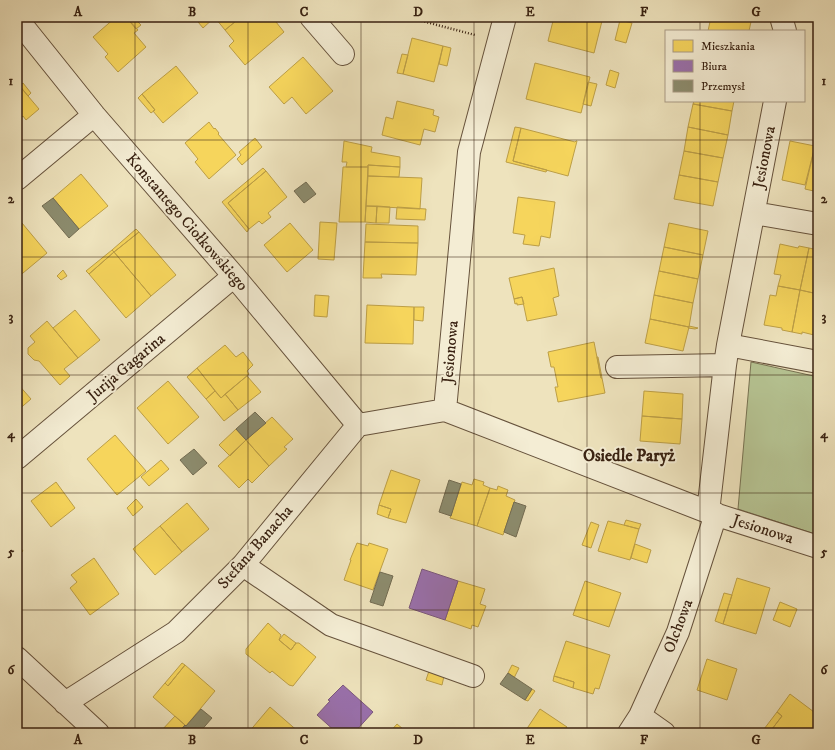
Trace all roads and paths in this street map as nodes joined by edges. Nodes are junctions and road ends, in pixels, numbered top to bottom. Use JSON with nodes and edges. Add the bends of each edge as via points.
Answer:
{"nodes":[{"id":1,"x":312,"y":17,"type":"edge"},
{"id":2,"x":406,"y":17,"type":"edge"},
{"id":3,"x":505,"y":17,"type":"edge"},
{"id":4,"x":782,"y":17,"type":"edge"},
{"id":5,"x":17,"y":19,"type":"edge"},
{"id":6,"x":785,"y":30,"type":"edge"},
{"id":7,"x":499,"y":41,"type":"junction"},
{"id":8,"x":343,"y":54,"type":"dead end"},
{"id":9,"x":775,"y":102,"type":"edge"},
{"id":10,"x":94,"y":114,"type":"junction"},
{"id":11,"x":17,"y":178,"type":"edge"},
{"id":12,"x":754,"y":213,"type":"junction"},
{"id":13,"x":818,"y":224,"type":"edge"},
{"id":14,"x":234,"y":276,"type":"junction"},
{"id":15,"x":726,"y":355,"type":"junction"},
{"id":16,"x":818,"y":362,"type":"edge"},
{"id":17,"x":617,"y":367,"type":"dead end"},
{"id":18,"x":445,"y":410,"type":"junction"},
{"id":19,"x":358,"y":425,"type":"junction"},
{"id":20,"x":17,"y":458,"type":"edge"},
{"id":21,"x":712,"y":513,"type":"junction"},
{"id":22,"x":818,"y":547,"type":"edge"},
{"id":23,"x":243,"y":565,"type":"junction"},
{"id":24,"x":17,"y":658,"type":"edge"},
{"id":25,"x":472,"y":676,"type":"dead end"},
{"id":26,"x":65,"y":703,"type":"junction"},
{"id":27,"x":634,"y":725,"type":"edge"},
{"id":28,"x":98,"y":733,"type":"edge"},
{"id":29,"x":664,"y":733,"type":"edge"}],
"edges":[{"from":1,"to":8,"type":"street"},
{"from":2,"to":7,"type":"path"},
{"from":3,"to":7,"type":"street","name":"Jesionowa"},
{"from":4,"to":6,"type":"street"},
{"from":5,"to":10,"type":"street","name":"Konstantego Ciołkowskiego"},
{"from":7,"to":18,"type":"street","name":"Jesionowa","via":[[469,152]]},
{"from":9,"to":12,"type":"street","name":"Jesionowa"},
{"from":10,"to":11,"type":"street"},
{"from":10,"to":14,"type":"street","name":"Konstantego Ciołkowskiego"},
{"from":12,"to":13,"type":"street"},
{"from":12,"to":15,"type":"street","name":"Jesionowa"},
{"from":14,"to":19,"type":"street","name":"Konstantego Ciołkowskiego"},
{"from":14,"to":20,"type":"street","name":"Jurija Gagarina"},
{"from":15,"to":16,"type":"street"},
{"from":15,"to":17,"type":"street"},
{"from":15,"to":21,"type":"street","name":"Jesionowa"},
{"from":18,"to":19,"type":"street"},
{"from":18,"to":21,"type":"street","name":"Jesionowa"},
{"from":19,"to":23,"type":"street","name":"Stefana Banacha"},
{"from":21,"to":22,"type":"street","name":"Jesionowa"},
{"from":21,"to":27,"type":"street","name":"Olchowa","via":[[678,632]]},
{"from":23,"to":25,"type":"street","via":[[331,625]]},
{"from":23,"to":26,"type":"street","name":"Stefana Banacha","via":[[176,632]]},
{"from":24,"to":26,"type":"street"},
{"from":26,"to":28,"type":"street"},
{"from":27,"to":29,"type":"street"}]}
